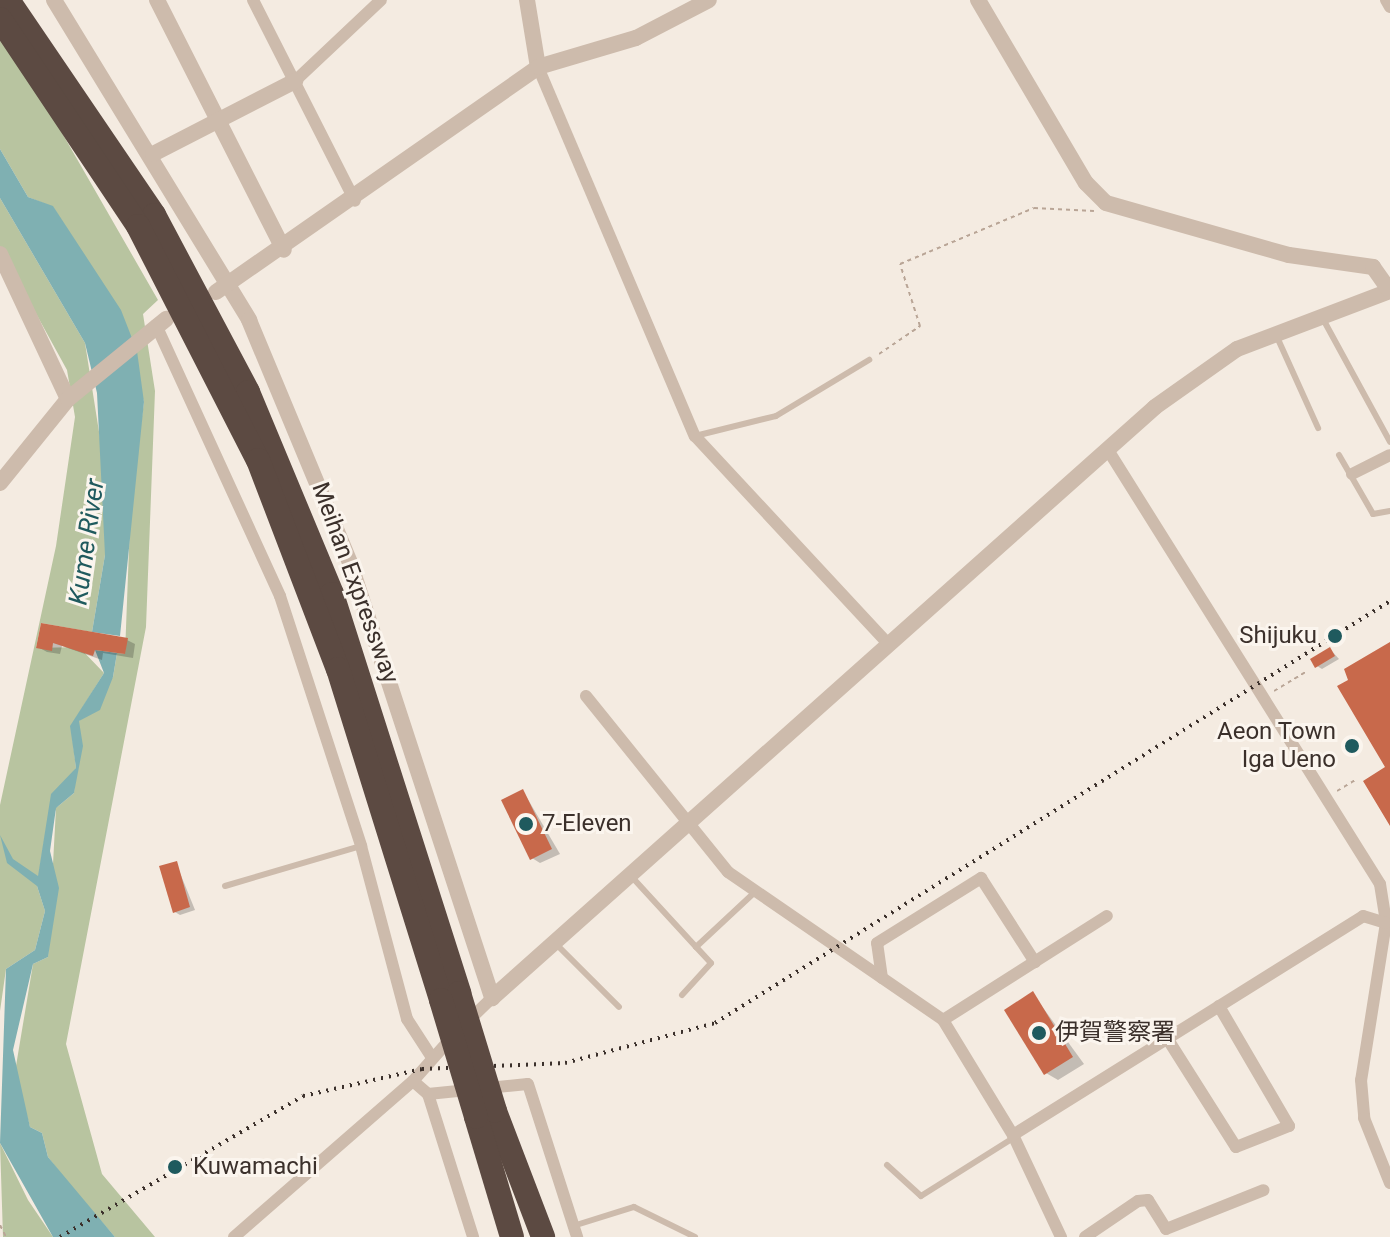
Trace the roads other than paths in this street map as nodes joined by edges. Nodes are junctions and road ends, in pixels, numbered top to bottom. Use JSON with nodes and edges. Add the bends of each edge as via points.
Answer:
{"nodes":[{"id":1,"x":54,"y":0,"type":"edge"},
{"id":2,"x":157,"y":0,"type":"edge"},
{"id":3,"x":253,"y":0,"type":"edge"},
{"id":4,"x":381,"y":0,"type":"edge"},
{"id":5,"x":527,"y":0,"type":"edge"},
{"id":6,"x":709,"y":0,"type":"edge"},
{"id":7,"x":978,"y":0,"type":"edge"},
{"id":8,"x":1386,"y":0,"type":"edge"},
{"id":9,"x":1390,"y":7,"type":"edge"},
{"id":10,"x":4,"y":14,"type":"edge"},
{"id":11,"x":538,"y":67,"type":"junction"},
{"id":12,"x":295,"y":81,"type":"junction"},
{"id":13,"x":216,"y":118,"type":"junction"},
{"id":14,"x":153,"y":154,"type":"junction"},
{"id":15,"x":355,"y":201,"type":"junction"},
{"id":16,"x":284,"y":250,"type":"junction"},
{"id":17,"x":0,"y":254,"type":"edge"},
{"id":18,"x":223,"y":288,"type":"junction"},
{"id":19,"x":1320,"y":314,"type":"junction"},
{"id":20,"x":158,"y":325,"type":"joint"},
{"id":21,"x":1273,"y":332,"type":"junction"},
{"id":22,"x":869,"y":360,"type":"road end"},
{"id":23,"x":71,"y":396,"type":"junction"},
{"id":24,"x":1318,"y":428,"type":"dead end"},
{"id":25,"x":695,"y":436,"type":"junction"},
{"id":26,"x":1390,"y":442,"type":"edge"},
{"id":27,"x":1108,"y":450,"type":"junction"},
{"id":28,"x":1339,"y":455,"type":"dead end"},
{"id":29,"x":1390,"y":455,"type":"edge"},
{"id":30,"x":1352,"y":474,"type":"junction"},
{"id":31,"x":0,"y":483,"type":"edge"},
{"id":32,"x":1390,"y":511,"type":"edge"},
{"id":33,"x":889,"y":645,"type":"junction"},
{"id":34,"x":586,"y":696,"type":"dead end"},
{"id":35,"x":684,"y":826,"type":"junction"},
{"id":36,"x":361,"y":846,"type":"junction"},
{"id":37,"x":631,"y":875,"type":"junction"},
{"id":38,"x":225,"y":886,"type":"dead end"},
{"id":39,"x":755,"y":892,"type":"junction"},
{"id":40,"x":1107,"y":916,"type":"dead end"},
{"id":41,"x":1388,"y":922,"type":"edge"},
{"id":42,"x":555,"y":943,"type":"junction"},
{"id":43,"x":696,"y":947,"type":"junction"},
{"id":44,"x":1035,"y":962,"type":"junction"},
{"id":45,"x":882,"y":978,"type":"junction"},
{"id":46,"x":682,"y":995,"type":"dead end"},
{"id":47,"x":492,"y":998,"type":"junction"},
{"id":48,"x":1219,"y":1006,"type":"junction"},
{"id":49,"x":619,"y":1007,"type":"dead end"},
{"id":50,"x":943,"y":1020,"type":"junction"},
{"id":51,"x":1167,"y":1038,"type":"junction"},
{"id":52,"x":431,"y":1056,"type":"junction"},
{"id":53,"x":413,"y":1081,"type":"junction"},
{"id":54,"x":428,"y":1094,"type":"junction"},
{"id":55,"x":486,"y":1114,"type":"junction"},
{"id":56,"x":1014,"y":1136,"type":"junction"},
{"id":57,"x":887,"y":1165,"type":"dead end"},
{"id":58,"x":1390,"y":1183,"type":"edge"},
{"id":59,"x":1264,"y":1190,"type":"dead end"},
{"id":60,"x":575,"y":1232,"type":"edge"},
{"id":61,"x":234,"y":1237,"type":"edge"},
{"id":62,"x":473,"y":1237,"type":"edge"},
{"id":63,"x":504,"y":1237,"type":"edge"},
{"id":64,"x":512,"y":1237,"type":"edge"},
{"id":65,"x":534,"y":1237,"type":"edge"},
{"id":66,"x":543,"y":1237,"type":"edge"},
{"id":67,"x":695,"y":1237,"type":"edge"},
{"id":68,"x":1061,"y":1237,"type":"edge"},
{"id":69,"x":1085,"y":1237,"type":"edge"}],
"edges":[{"from":1,"to":14,"type":"street"},
{"from":2,"to":13,"type":"street"},
{"from":3,"to":12,"type":"street"},
{"from":4,"to":12,"type":"street"},
{"from":5,"to":11,"type":"street"},
{"from":6,"to":11,"type":"street","via":[[636,38]]},
{"from":7,"to":19,"type":"street","via":[[1086,183],[1119,209],[1289,255],[1365,265],[1383,276],[1390,291]]},
{"from":8,"to":9,"type":"street"},
{"from":10,"to":55,"type":"highway","name":"Meihan Expressway","bridge":true,"via":[[154,215],[254,404],[352,652]]},
{"from":11,"to":15,"type":"street"},
{"from":11,"to":25,"type":"street"},
{"from":12,"to":13,"type":"street"},
{"from":12,"to":15,"type":"street"},
{"from":13,"to":14,"type":"street"},
{"from":13,"to":16,"type":"street"},
{"from":14,"to":18,"type":"street"},
{"from":15,"to":16,"type":"street"},
{"from":16,"to":18,"type":"street"},
{"from":17,"to":23,"type":"street"},
{"from":18,"to":47,"type":"street","via":[[350,563]]},
{"from":19,"to":21,"type":"street"},
{"from":19,"to":26,"type":"lane"},
{"from":20,"to":23,"type":"street"},
{"from":20,"to":36,"type":"street","via":[[280,596]]},
{"from":21,"to":24,"type":"lane"},
{"from":21,"to":27,"type":"street","via":[[1198,373]]},
{"from":22,"to":25,"type":"lane","via":[[776,416]]},
{"from":23,"to":31,"type":"street"},
{"from":25,"to":33,"type":"street"},
{"from":27,"to":33,"type":"street"},
{"from":27,"to":41,"type":"street","via":[[1380,884]]},
{"from":28,"to":30,"type":"lane"},
{"from":29,"to":30,"type":"street"},
{"from":30,"to":32,"type":"lane","via":[[1373,514]]},
{"from":33,"to":35,"type":"street"},
{"from":34,"to":35,"type":"street"},
{"from":35,"to":37,"type":"street"},
{"from":35,"to":39,"type":"street"},
{"from":36,"to":38,"type":"lane"},
{"from":36,"to":52,"type":"street","via":[[407,1019]]},
{"from":37,"to":42,"type":"street"},
{"from":37,"to":43,"type":"lane"},
{"from":39,"to":43,"type":"lane"},
{"from":39,"to":45,"type":"street"},
{"from":40,"to":44,"type":"street"},
{"from":41,"to":48,"type":"street","via":[[1363,916]]},
{"from":41,"to":58,"type":"street","via":[[1361,1080],[1364,1118]]},
{"from":42,"to":47,"type":"street"},
{"from":42,"to":49,"type":"lane"},
{"from":43,"to":46,"type":"lane","via":[[711,963]]},
{"from":44,"to":45,"type":"street","via":[[981,878],[877,943]]},
{"from":44,"to":50,"type":"street"},
{"from":45,"to":50,"type":"street"},
{"from":47,"to":52,"type":"street"},
{"from":48,"to":51,"type":"street"},
{"from":48,"to":51,"type":"street","via":[[1289,1126],[1236,1147]]},
{"from":50,"to":56,"type":"street"},
{"from":51,"to":56,"type":"street"},
{"from":52,"to":53,"type":"street"},
{"from":53,"to":54,"type":"street"},
{"from":53,"to":61,"type":"street"},
{"from":54,"to":60,"type":"street","via":[[528,1084]]},
{"from":54,"to":62,"type":"street"},
{"from":55,"to":63,"type":"highway"},
{"from":55,"to":64,"type":"highway","name":"Meihan Expressway"},
{"from":55,"to":65,"type":"highway","name":"Meihan Expressway"},
{"from":55,"to":66,"type":"highway"},
{"from":56,"to":57,"type":"lane","via":[[921,1196]]},
{"from":56,"to":68,"type":"street"},
{"from":59,"to":69,"type":"street","via":[[1166,1229],[1148,1200],[1138,1201]]},
{"from":60,"to":67,"type":"lane","via":[[634,1207]]}]}
